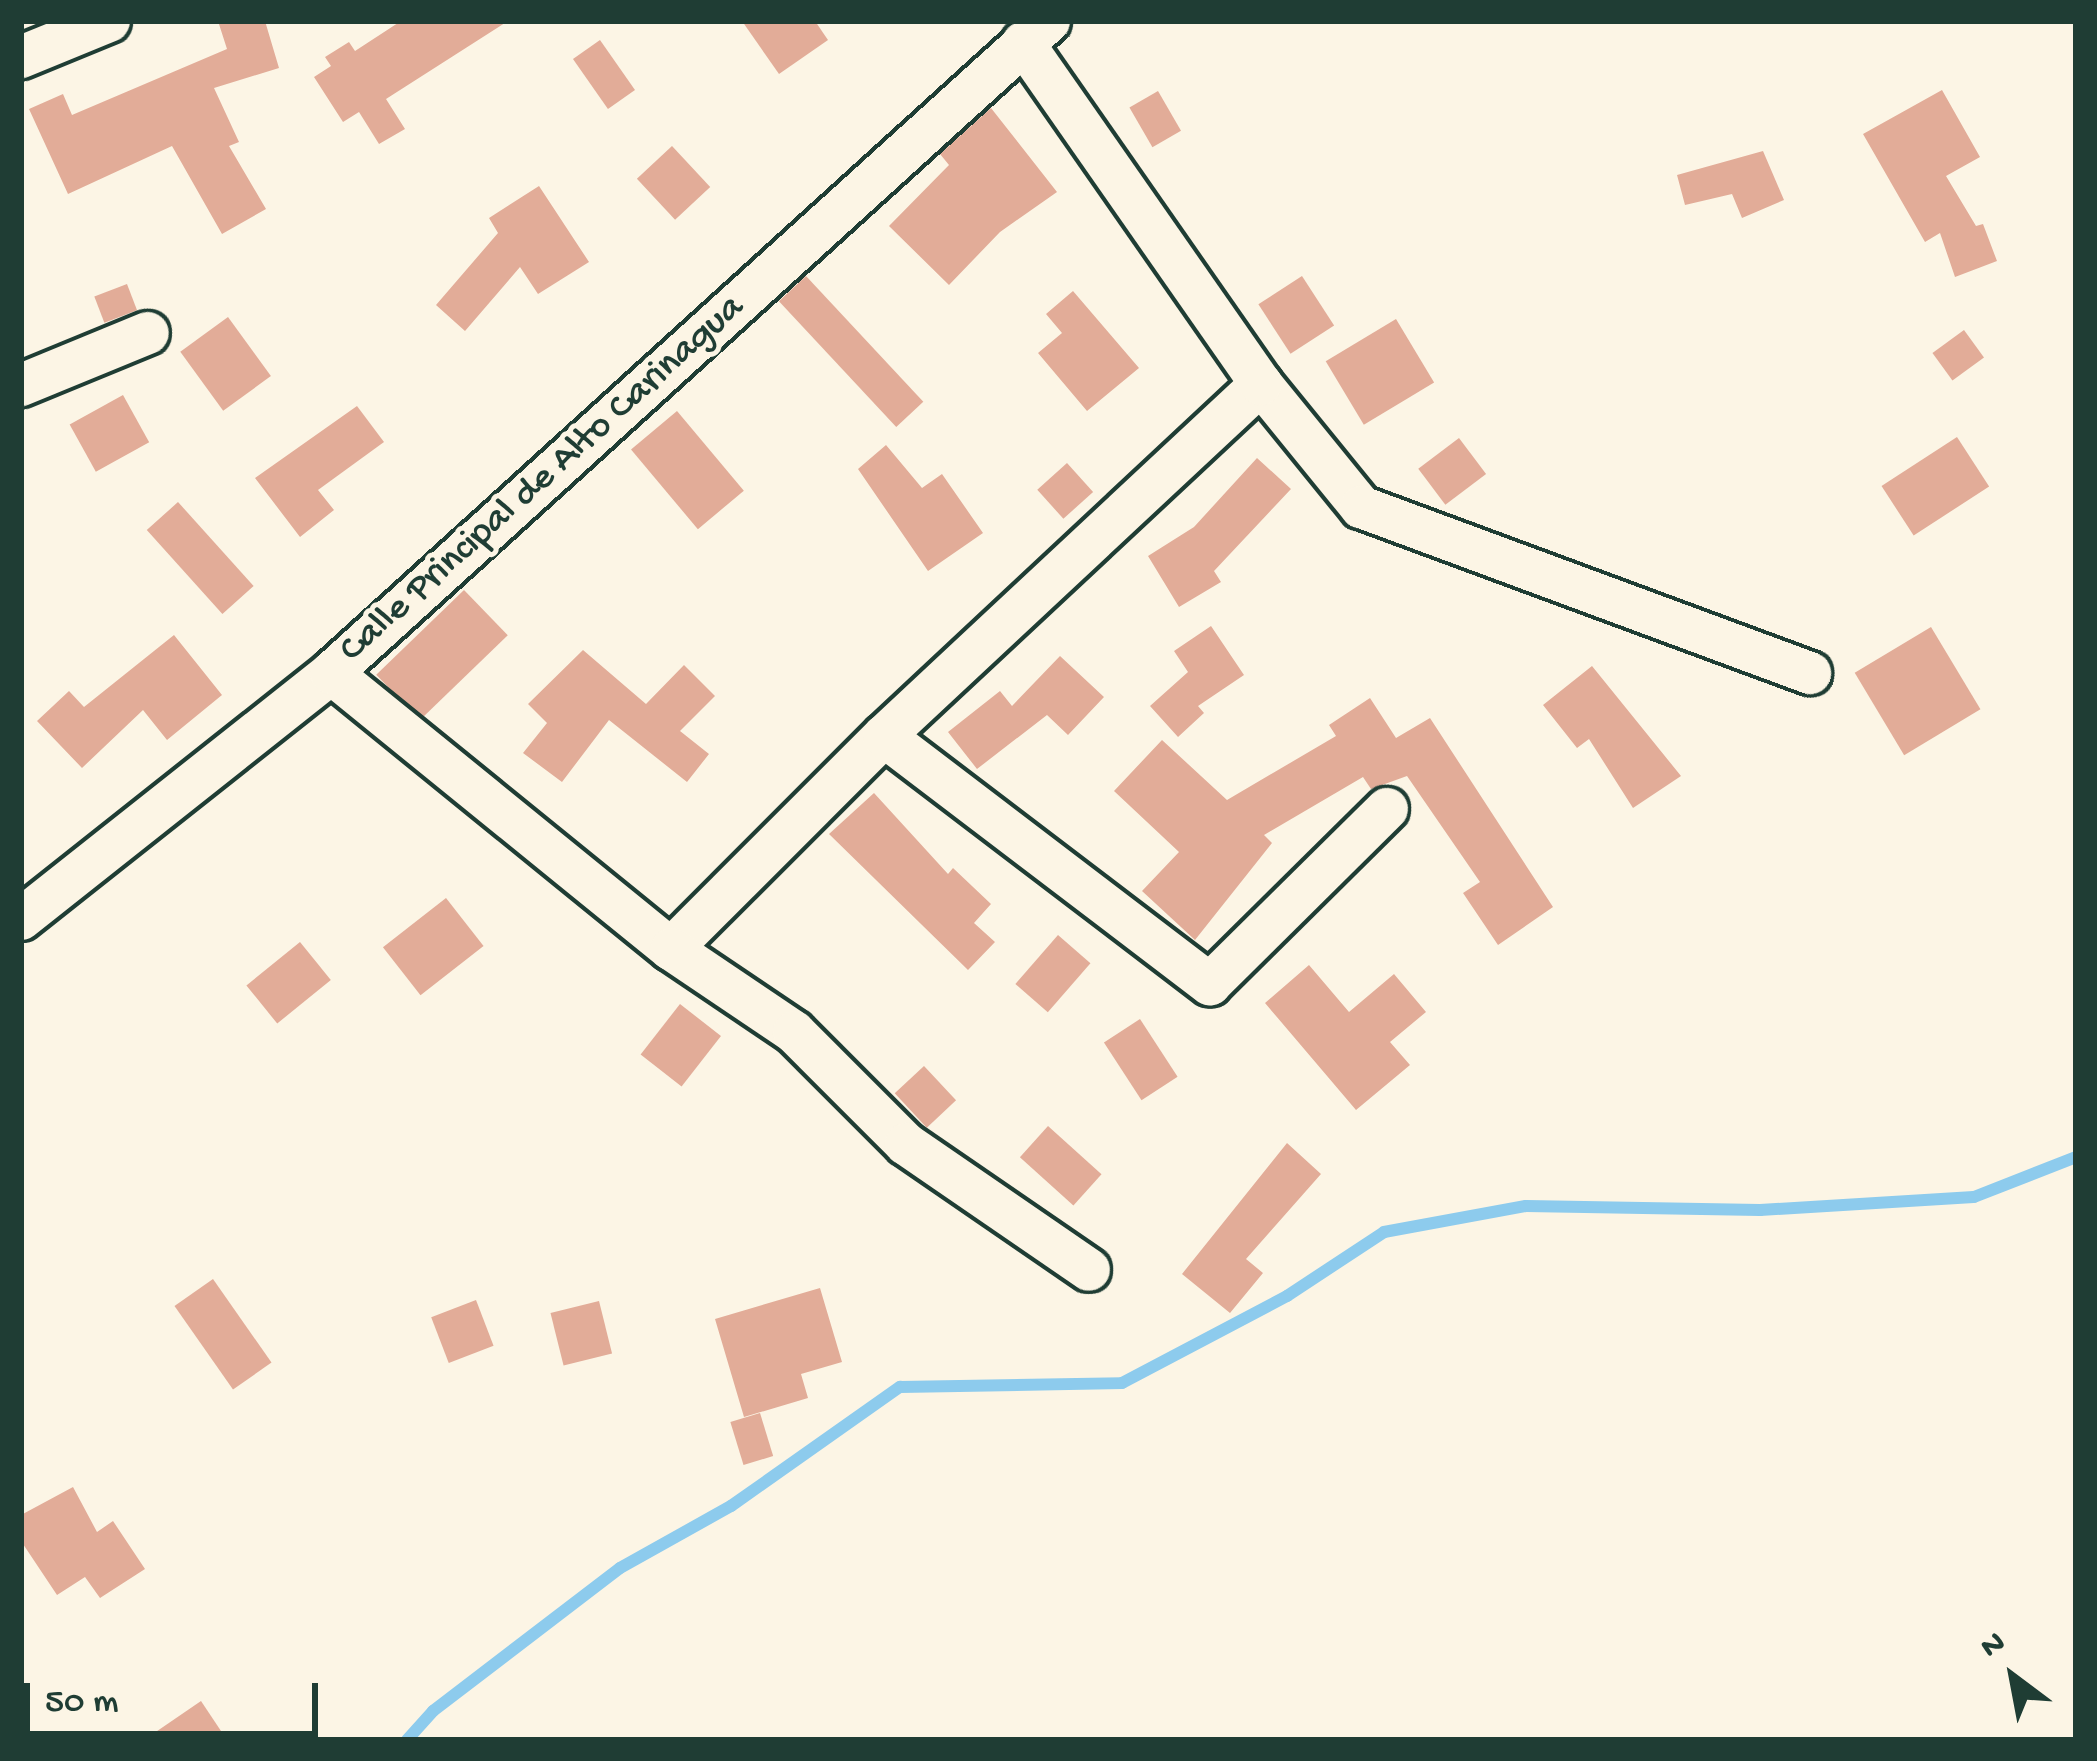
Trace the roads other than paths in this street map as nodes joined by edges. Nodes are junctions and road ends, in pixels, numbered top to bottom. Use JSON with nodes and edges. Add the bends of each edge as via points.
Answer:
{"nodes":[{"id":1,"x":109,"y":21,"type":"edge"},
{"id":2,"x":1036,"y":32,"type":"edge"},
{"id":3,"x":21,"y":56,"type":"edge"},
{"id":4,"x":148,"y":333,"type":"dead end"},
{"id":5,"x":1261,"y":384,"type":"junction"},
{"id":6,"x":21,"y":385,"type":"edge"},
{"id":7,"x":331,"y":673,"type":"junction"},
{"id":8,"x":1810,"y":673,"type":"dead end"},
{"id":9,"x":884,"y":736,"type":"junction"},
{"id":10,"x":1387,"y":809,"type":"dead end"},
{"id":11,"x":21,"y":919,"type":"edge"},
{"id":12,"x":671,"y":949,"type":"junction"},
{"id":13,"x":1089,"y":1270,"type":"dead end"}],
"edges":[{"from":1,"to":3,"type":"street"},
{"from":2,"to":5,"type":"street"},
{"from":2,"to":7,"type":"street","name":"Calle Principal de Alto Carinagua"},
{"from":4,"to":6,"type":"street"},
{"from":5,"to":8,"type":"street","via":[[1361,507]]},
{"from":5,"to":9,"type":"street"},
{"from":7,"to":11,"type":"street","name":"Calle Principal de Alto Carinagua"},
{"from":7,"to":12,"type":"street"},
{"from":9,"to":10,"type":"street","via":[[1210,984]]},
{"from":9,"to":12,"type":"street"},
{"from":12,"to":13,"type":"street","via":[[794,1032],[906,1144]]}]}
